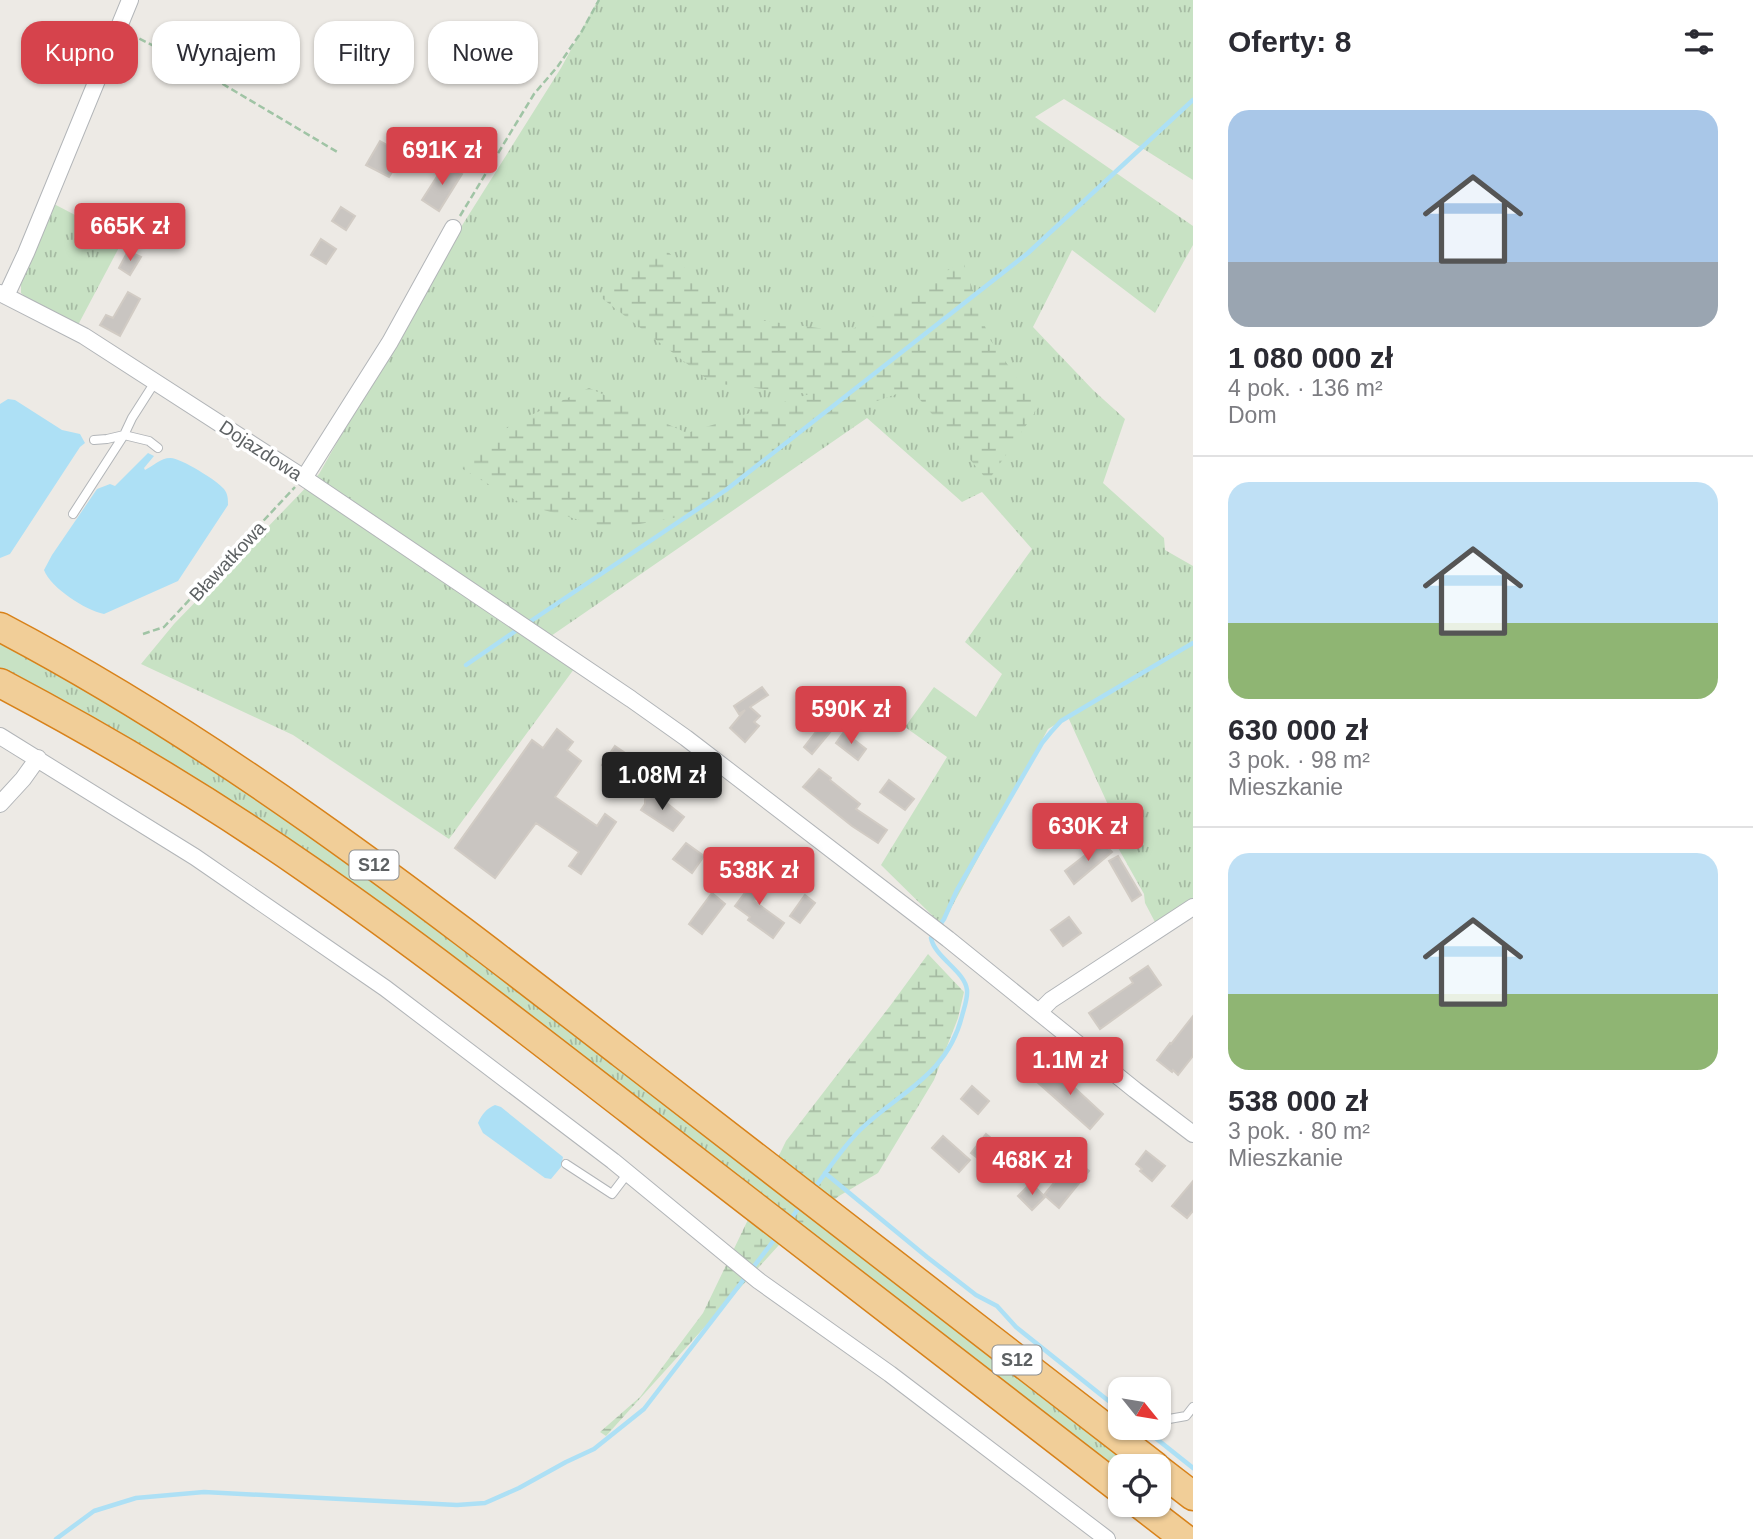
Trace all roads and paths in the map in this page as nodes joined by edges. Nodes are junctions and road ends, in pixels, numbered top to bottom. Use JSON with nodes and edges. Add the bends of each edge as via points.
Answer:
{"nodes":[{"id":1,"x":130,"y":0,"type":"edge"},
{"id":2,"x":599,"y":0,"type":"edge"},
{"id":3,"x":121,"y":21,"type":"edge"},
{"id":4,"x":138,"y":38,"type":"edge"},
{"id":5,"x":95,"y":84,"type":"edge"},
{"id":6,"x":339,"y":153,"type":"dead end"},
{"id":7,"x":453,"y":228,"type":"joint"},
{"id":8,"x":3,"y":295,"type":"edge"},
{"id":9,"x":155,"y":382,"type":"junction"},
{"id":10,"x":124,"y":435,"type":"junction"},
{"id":11,"x":94,"y":440,"type":"dead end"},
{"id":12,"x":158,"y":449,"type":"dead end"},
{"id":13,"x":304,"y":478,"type":"junction"},
{"id":14,"x":73,"y":514,"type":"dead end"},
{"id":15,"x":0,"y":626,"type":"edge"},
{"id":16,"x":143,"y":634,"type":"dead end"},
{"id":17,"x":0,"y":683,"type":"edge"},
{"id":18,"x":0,"y":736,"type":"edge"},
{"id":19,"x":38,"y":758,"type":"junction"},
{"id":20,"x":0,"y":804,"type":"edge"},
{"id":21,"x":1193,"y":907,"type":"edge"},
{"id":22,"x":1040,"y":1011,"type":"junction"},
{"id":23,"x":1193,"y":1134,"type":"edge"},
{"id":24,"x":566,"y":1164,"type":"dead end"},
{"id":25,"x":628,"y":1173,"type":"junction"},
{"id":26,"x":1193,"y":1408,"type":"edge"},
{"id":27,"x":1171,"y":1419,"type":"edge"},
{"id":28,"x":1139,"y":1454,"type":"edge"},
{"id":29,"x":1171,"y":1479,"type":"edge"},
{"id":30,"x":1108,"y":1480,"type":"edge"},
{"id":31,"x":1193,"y":1496,"type":"edge"},
{"id":32,"x":1157,"y":1517,"type":"edge"},
{"id":33,"x":1107,"y":1539,"type":"edge"},
{"id":34,"x":1185,"y":1539,"type":"edge"}],
"edges":[{"from":1,"to":3,"type":"street"},
{"from":2,"to":7,"type":"path","via":[[558,66],[534,94]]},
{"from":4,"to":6,"type":"path"},
{"from":5,"to":8,"type":"street","via":[[26,253]]},
{"from":7,"to":13,"type":"street","via":[[390,342]]},
{"from":8,"to":9,"type":"street","name":"Dojazdowa","via":[[84,336]]},
{"from":9,"to":10,"type":"lane"},
{"from":9,"to":13,"type":"street","name":"Dojazdowa"},
{"from":10,"to":11,"type":"lane"},
{"from":10,"to":12,"type":"lane","via":[[149,441]]},
{"from":10,"to":14,"type":"lane"},
{"from":13,"to":16,"type":"path","name":"Bławatkowa","via":[[164,627]]},
{"from":13,"to":22,"type":"street","name":"Dojazdowa","via":[[680,733]]},
{"from":15,"to":28,"type":"highway","number":"S12","via":[[134,702],[307,816]]},
{"from":17,"to":30,"type":"highway","number":"S12","via":[[196,795],[308,869],[477,992]]},
{"from":18,"to":19,"type":"street"},
{"from":19,"to":20,"type":"street"},
{"from":19,"to":25,"type":"street","via":[[195,857],[385,988]]},
{"from":21,"to":22,"type":"street"},
{"from":22,"to":23,"type":"street","name":"Dojazdowa"},
{"from":24,"to":25,"type":"lane","via":[[612,1194]]},
{"from":25,"to":33,"type":"street","via":[[738,1264]]},
{"from":26,"to":27,"type":"lane","via":[[1186,1416]]},
{"from":29,"to":31,"type":"highway","number":"S12"},
{"from":32,"to":34,"type":"highway"}]}
